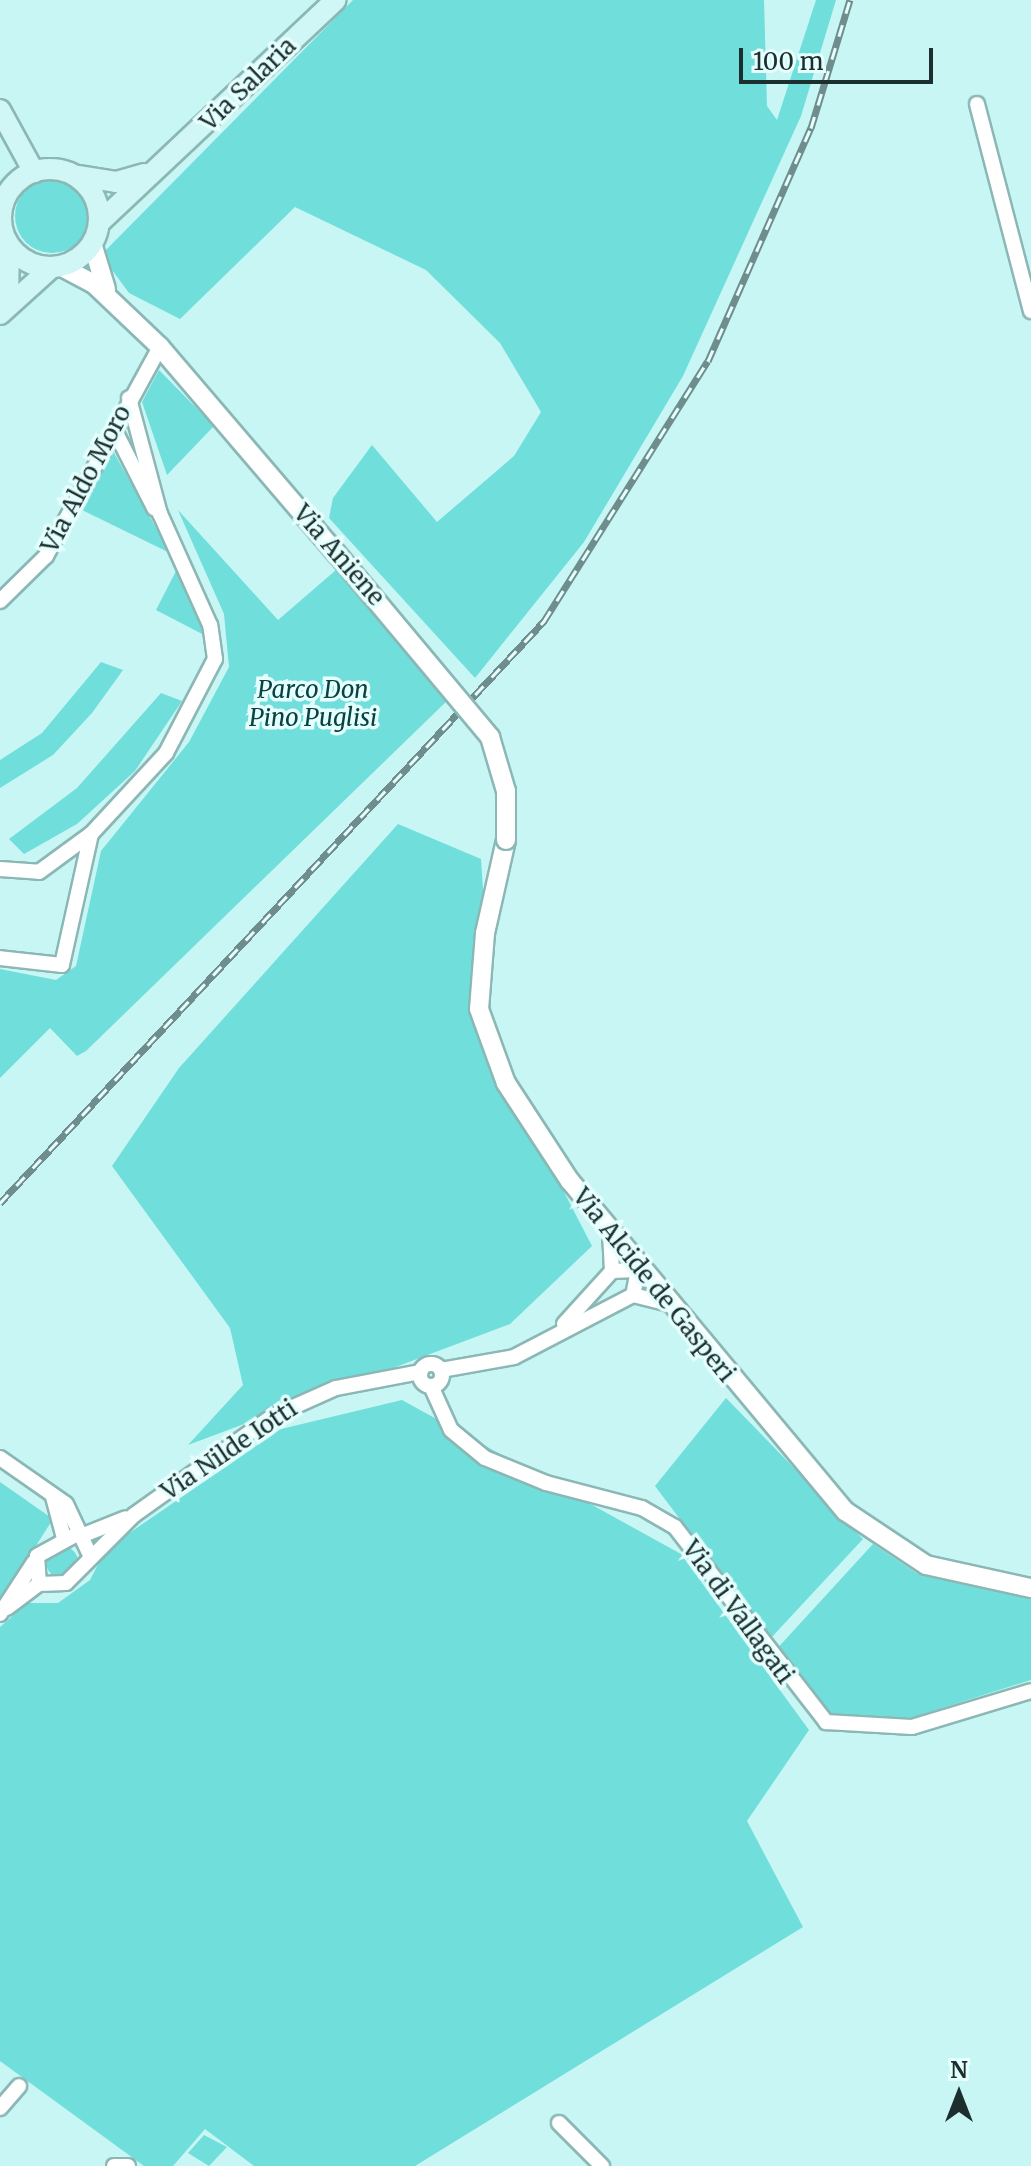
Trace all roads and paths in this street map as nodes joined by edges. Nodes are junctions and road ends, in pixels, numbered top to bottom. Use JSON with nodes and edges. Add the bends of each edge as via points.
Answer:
{"nodes":[{"id":1,"x":336,"y":0,"type":"edge"},
{"id":2,"x":977,"y":104,"type":"dead end"},
{"id":3,"x":0,"y":110,"type":"edge"},
{"id":4,"x":158,"y":167,"type":"junction"},
{"id":5,"x":34,"y":172,"type":"junction"},
{"id":6,"x":0,"y":173,"type":"edge"},
{"id":7,"x":75,"y":175,"type":"junction"},
{"id":8,"x":6,"y":197,"type":"junction"},
{"id":9,"x":99,"y":223,"type":"junction"},
{"id":10,"x":92,"y":243,"type":"junction"},
{"id":11,"x":9,"y":245,"type":"junction"},
{"id":12,"x":56,"y":266,"type":"junction"},
{"id":13,"x":112,"y":298,"type":"junction"},
{"id":14,"x":4,"y":308,"type":"edge"},
{"id":15,"x":1031,"y":311,"type":"edge"},
{"id":16,"x":160,"y":347,"type":"junction"},
{"id":17,"x":129,"y":398,"type":"junction"},
{"id":18,"x":114,"y":429,"type":"junction"},
{"id":19,"x":160,"y":514,"type":"junction"},
{"id":20,"x":0,"y":601,"type":"edge"},
{"id":21,"x":91,"y":834,"type":"junction"},
{"id":22,"x":506,"y":840,"type":"joint"},
{"id":23,"x":0,"y":869,"type":"edge"},
{"id":24,"x":0,"y":958,"type":"edge"},
{"id":25,"x":610,"y":1235,"type":"junction"},
{"id":26,"x":638,"y":1270,"type":"junction"},
{"id":27,"x":612,"y":1271,"type":"junction"},
{"id":28,"x":633,"y":1295,"type":"junction"},
{"id":29,"x":666,"y":1303,"type":"junction"},
{"id":30,"x":559,"y":1330,"type":"junction"},
{"id":31,"x":441,"y":1370,"type":"junction"},
{"id":32,"x":420,"y":1372,"type":"junction"},
{"id":33,"x":431,"y":1386,"type":"junction"},
{"id":34,"x":0,"y":1458,"type":"edge"},
{"id":35,"x":134,"y":1515,"type":"junction"},
{"id":36,"x":74,"y":1536,"type":"junction"},
{"id":37,"x":90,"y":1555,"type":"junction"},
{"id":38,"x":34,"y":1562,"type":"junction"},
{"id":39,"x":39,"y":1584,"type":"junction"},
{"id":40,"x":1031,"y":1588,"type":"edge"},
{"id":41,"x":0,"y":1614,"type":"edge"},
{"id":42,"x":1031,"y":1691,"type":"edge"},
{"id":43,"x":19,"y":2086,"type":"dead end"},
{"id":44,"x":0,"y":2108,"type":"edge"},
{"id":45,"x":559,"y":2123,"type":"dead end"},
{"id":46,"x":114,"y":2166,"type":"edge"},
{"id":47,"x":128,"y":2166,"type":"edge"},
{"id":48,"x":602,"y":2166,"type":"edge"}],
"edges":[{"from":1,"to":4,"type":"main road","name":"Via Salaria"},
{"from":2,"to":15,"type":"street"},
{"from":3,"to":5,"type":"main road"},
{"from":4,"to":7,"type":"main road","name":"Via Salaria","via":[[116,182]]},
{"from":4,"to":9,"type":"main road","name":"Via Salaria"},
{"from":5,"to":7,"type":"main road","name":"Via Salaria"},
{"from":5,"to":8,"type":"main road"},
{"from":6,"to":8,"type":"main road"},
{"from":7,"to":9,"type":"main road","via":[[94,196]]},
{"from":8,"to":11,"type":"main road","via":[[2,221]]},
{"from":9,"to":10,"type":"main road","name":"Via Salaria"},
{"from":10,"to":12,"type":"main road"},
{"from":10,"to":13,"type":"street","name":"Via Aniene","via":[[96,271]]},
{"from":11,"to":12,"type":"main road","via":[[21,257]]},
{"from":11,"to":14,"type":"main road"},
{"from":12,"to":13,"type":"street","name":"Via Aniene"},
{"from":12,"to":14,"type":"main road"},
{"from":13,"to":16,"type":"street","name":"Via Aniene"},
{"from":16,"to":17,"type":"street","name":"Via Aldo Moro"},
{"from":16,"to":22,"type":"street","name":"Via Aniene","bridge":true,"via":[[490,737],[506,791]]},
{"from":17,"to":18,"type":"street","name":"Via Aldo Moro"},
{"from":17,"to":19,"type":"street"},
{"from":18,"to":19,"type":"street"},
{"from":18,"to":20,"type":"street","name":"Via Aldo Moro","via":[[46,556]]},
{"from":19,"to":21,"type":"street","via":[[210,625],[215,659],[166,753]]},
{"from":21,"to":23,"type":"street","via":[[39,872]]},
{"from":21,"to":24,"type":"street","via":[[62,965]]},
{"from":22,"to":25,"type":"street","name":"Via Alcide de Gasperi","via":[[479,973],[482,1024],[506,1083]]},
{"from":25,"to":26,"type":"street","name":"Via Alcide de Gasperi"},
{"from":25,"to":27,"type":"street"},
{"from":26,"to":27,"type":"street"},
{"from":26,"to":28,"type":"street"},
{"from":26,"to":29,"type":"street","name":"Via Alcide de Gasperi"},
{"from":27,"to":30,"type":"street"},
{"from":28,"to":29,"type":"street"},
{"from":28,"to":30,"type":"street"},
{"from":29,"to":40,"type":"street","name":"Via Alcide de Gasperi","via":[[860,1525],[947,1574]]},
{"from":30,"to":31,"type":"street","via":[[505,1360]]},
{"from":31,"to":32,"type":"street","name":"Via Nilde Iotti","via":[[430,1364]]},
{"from":31,"to":33,"type":"street"},
{"from":32,"to":33,"type":"street","name":"Via di Vallagati"},
{"from":32,"to":35,"type":"street","name":"Via Nilde Iotti","via":[[350,1384],[288,1407]]},
{"from":33,"to":42,"type":"street","name":"Via di Vallagati","via":[[451,1430],[490,1461],[669,1522],[826,1722],[912,1727]]},
{"from":34,"to":36,"type":"street","via":[[53,1496]]},
{"from":35,"to":36,"type":"street","name":"Via Nilde Iotti"},
{"from":35,"to":37,"type":"street","name":"Via Nilde Iotti"},
{"from":36,"to":37,"type":"street"},
{"from":36,"to":38,"type":"street","name":"Via Nilde Iotti"},
{"from":37,"to":39,"type":"street","name":"Via Nilde Iotti","via":[[66,1583]]},
{"from":38,"to":39,"type":"street"},
{"from":38,"to":41,"type":"street","name":"Via Nilde Iotti"},
{"from":39,"to":41,"type":"street","name":"Via Nilde Iotti"},
{"from":43,"to":44,"type":"street"},
{"from":45,"to":48,"type":"street"},
{"from":46,"to":47,"type":"street"}]}
